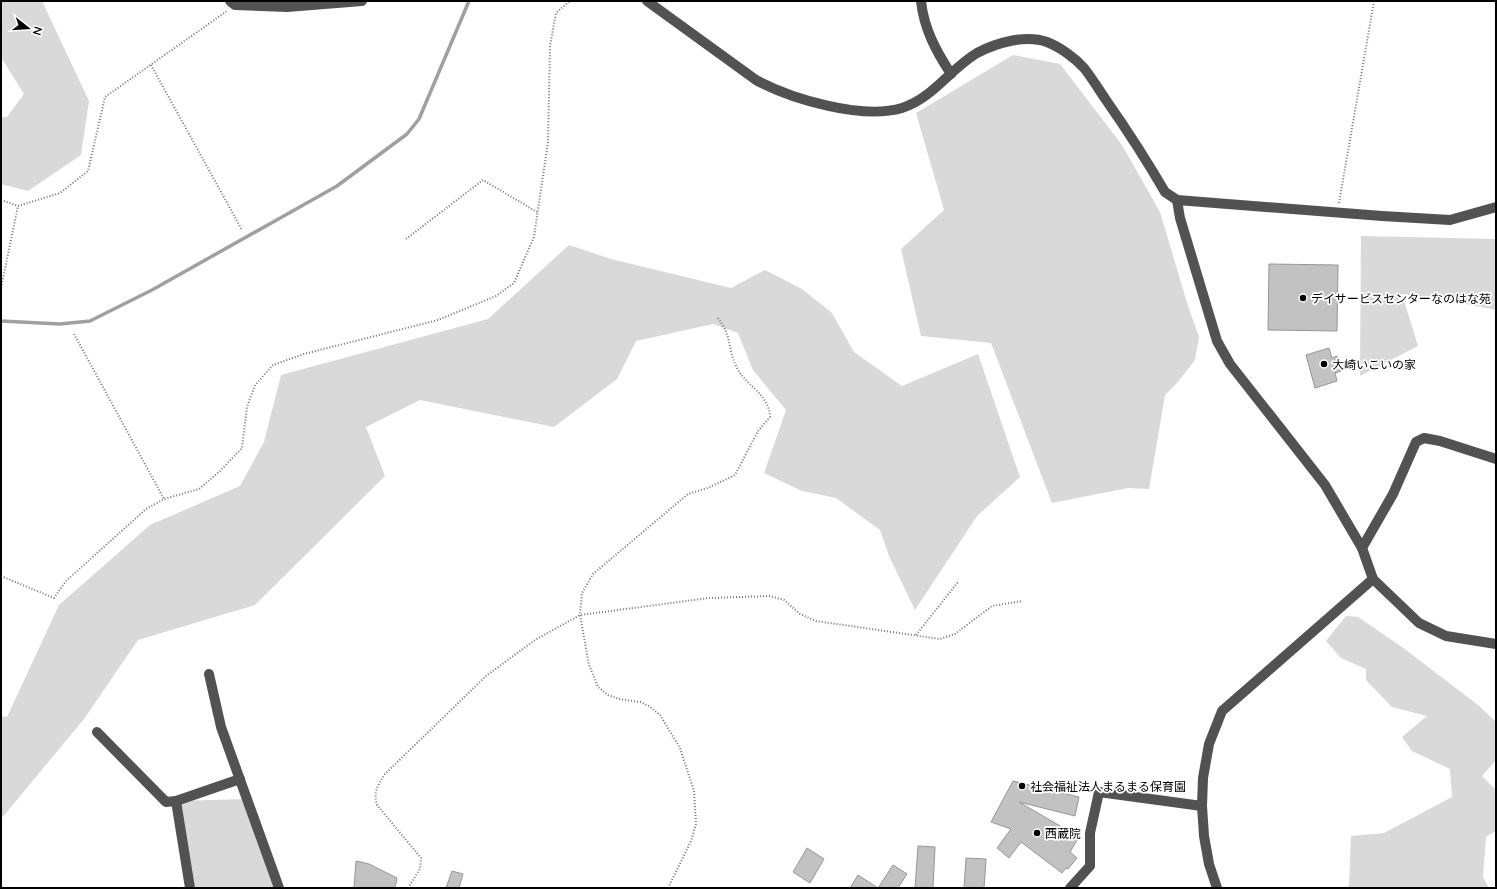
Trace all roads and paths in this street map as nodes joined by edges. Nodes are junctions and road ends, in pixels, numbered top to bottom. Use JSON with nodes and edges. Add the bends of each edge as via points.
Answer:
{"nodes":[{"id":1,"x":362,"y":1,"type":"edge"},
{"id":2,"x":570,"y":1,"type":"edge"},
{"id":3,"x":647,"y":1,"type":"edge"},
{"id":4,"x":920,"y":1,"type":"edge"},
{"id":5,"x":1374,"y":1,"type":"edge"},
{"id":6,"x":233,"y":3,"type":"edge"},
{"id":7,"x":151,"y":65,"type":"junction"},
{"id":8,"x":951,"y":74,"type":"junction"},
{"id":9,"x":1,"y":200,"type":"edge"},
{"id":10,"x":1177,"y":200,"type":"junction"},
{"id":11,"x":18,"y":206,"type":"junction"},
{"id":12,"x":1496,"y":207,"type":"edge"},
{"id":13,"x":537,"y":212,"type":"junction"},
{"id":14,"x":1337,"y":212,"type":"junction"},
{"id":15,"x":242,"y":230,"type":"dead end"},
{"id":16,"x":406,"y":239,"type":"dead end"},
{"id":17,"x":1,"y":288,"type":"edge"},
{"id":18,"x":717,"y":317,"type":"dead end"},
{"id":19,"x":74,"y":334,"type":"dead end"},
{"id":20,"x":1496,"y":459,"type":"edge"},
{"id":21,"x":164,"y":499,"type":"junction"},
{"id":22,"x":1362,"y":548,"type":"junction"},
{"id":23,"x":1,"y":576,"type":"edge"},
{"id":24,"x":1373,"y":579,"type":"junction"},
{"id":25,"x":958,"y":582,"type":"dead end"},
{"id":26,"x":1022,"y":601,"type":"dead end"},
{"id":27,"x":580,"y":615,"type":"junction"},
{"id":28,"x":916,"y":635,"type":"junction"},
{"id":29,"x":1496,"y":644,"type":"edge"},
{"id":30,"x":209,"y":674,"type":"dead end"},
{"id":31,"x":97,"y":732,"type":"dead end"},
{"id":32,"x":240,"y":779,"type":"junction"},
{"id":33,"x":176,"y":801,"type":"junction"},
{"id":34,"x":1202,"y":806,"type":"junction"},
{"id":35,"x":190,"y":888,"type":"edge"},
{"id":36,"x":279,"y":888,"type":"edge"},
{"id":37,"x":408,"y":888,"type":"edge"},
{"id":38,"x":668,"y":888,"type":"edge"},
{"id":39,"x":1070,"y":888,"type":"edge"},
{"id":40,"x":1217,"y":888,"type":"edge"}],
"edges":[{"from":1,"to":6,"type":"street","via":[[287,7]]},
{"from":2,"to":13,"type":"path","via":[[556,14],[550,46],[548,142]]},
{"from":3,"to":8,"type":"street","via":[[756,80],[775,90],[833,108],[868,112],[901,108],[925,97]]},
{"from":4,"to":8,"type":"street","via":[[922,15],[934,48]]},
{"from":5,"to":14,"type":"path"},
{"from":6,"to":7,"type":"path"},
{"from":7,"to":11,"type":"path","via":[[105,97],[88,171],[60,193]]},
{"from":7,"to":15,"type":"path"},
{"from":8,"to":10,"type":"street","via":[[976,54],[996,44],[1016,39],[1046,41],[1064,51],[1083,67],[1117,115],[1165,192]]},
{"from":9,"to":11,"type":"path"},
{"from":10,"to":14,"type":"street"},
{"from":10,"to":22,"type":"street","via":[[1180,218],[1217,341],[1230,364],[1326,484]]},
{"from":11,"to":17,"type":"path"},
{"from":12,"to":14,"type":"street","via":[[1450,220]]},
{"from":13,"to":16,"type":"path","via":[[483,180]]},
{"from":13,"to":21,"type":"path","via":[[534,237],[514,283],[496,296],[438,320],[304,354],[273,365],[255,385],[247,407],[242,448],[199,489]]},
{"from":18,"to":27,"type":"path","via":[[726,328],[736,367],[762,397],[769,408],[770,417],[758,431],[735,475],[688,494],[593,574],[582,593]]},
{"from":19,"to":21,"type":"path"},
{"from":20,"to":22,"type":"street","via":[[1440,441],[1424,438],[1416,442],[1393,494]]},
{"from":21,"to":23,"type":"path","via":[[146,509],[115,535],[66,581],[54,598]]},
{"from":22,"to":24,"type":"street"},
{"from":24,"to":29,"type":"street","via":[[1419,623],[1446,636]]},
{"from":24,"to":34,"type":"street","via":[[1222,711],[1209,744],[1203,778]]},
{"from":25,"to":28,"type":"path"},
{"from":26,"to":28,"type":"path","via":[[992,606],[955,634],[940,639]]},
{"from":27,"to":28,"type":"path","via":[[709,598],[770,596],[784,600],[800,614],[816,621]]},
{"from":27,"to":37,"type":"path","via":[[535,640],[486,676],[385,774],[376,786],[374,796],[377,805],[420,858],[420,869]]},
{"from":27,"to":38,"type":"path","via":[[589,665],[598,686],[608,695],[640,702],[660,715],[680,748],[692,784],[696,824],[691,841]]},
{"from":30,"to":32,"type":"street","via":[[216,710]]},
{"from":31,"to":33,"type":"street","via":[[166,802]]},
{"from":32,"to":33,"type":"street"},
{"from":32,"to":36,"type":"street"},
{"from":33,"to":35,"type":"street"},
{"from":34,"to":39,"type":"street","via":[[1099,792],[1090,833],[1090,866]]},
{"from":34,"to":40,"type":"street","via":[[1208,864]]}]}
